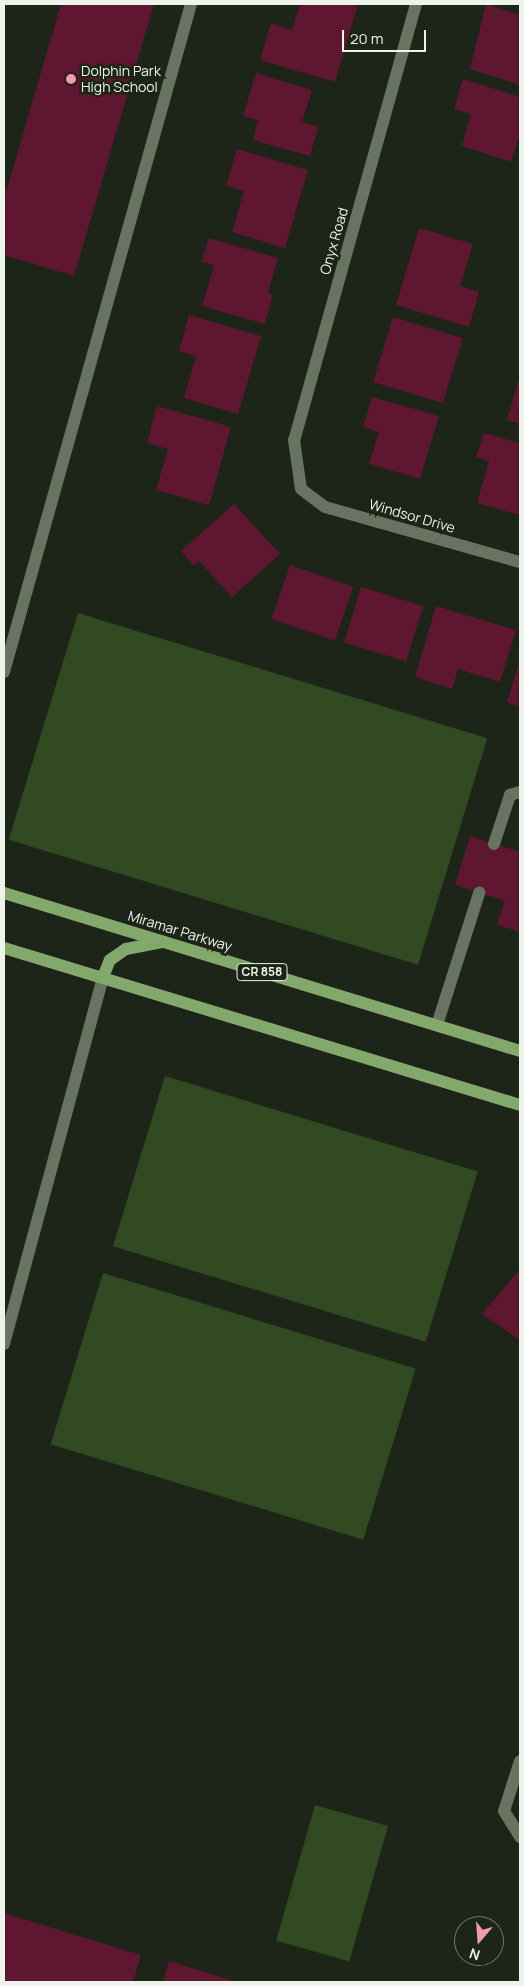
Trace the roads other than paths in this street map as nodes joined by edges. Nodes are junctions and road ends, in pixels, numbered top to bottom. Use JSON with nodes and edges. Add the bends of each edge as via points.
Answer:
{"nodes":[{"id":1,"x":191,"y":4,"type":"edge"},
{"id":2,"x":416,"y":4,"type":"edge"},
{"id":3,"x":301,"y":489,"type":"joint"},
{"id":4,"x":520,"y":562,"type":"edge"},
{"id":5,"x":4,"y":672,"type":"edge"},
{"id":6,"x":520,"y":792,"type":"edge"},
{"id":7,"x":494,"y":844,"type":"dead end"},
{"id":8,"x":4,"y":893,"type":"edge"},
{"id":9,"x":479,"y":893,"type":"dead end"},
{"id":10,"x":164,"y":942,"type":"junction"},
{"id":11,"x":4,"y":948,"type":"edge"},
{"id":12,"x":103,"y":977,"type":"junction"},
{"id":13,"x":437,"y":1025,"type":"junction"},
{"id":14,"x":520,"y":1050,"type":"edge"},
{"id":15,"x":520,"y":1105,"type":"edge"},
{"id":16,"x":4,"y":1344,"type":"edge"},
{"id":17,"x":520,"y":1761,"type":"edge"},
{"id":18,"x":520,"y":1837,"type":"edge"}],
"edges":[{"from":1,"to":5,"type":"street"},
{"from":2,"to":3,"type":"street","name":"Onyx Road","via":[[294,440]]},
{"from":3,"to":4,"type":"street","name":"Windsor Drive","via":[[325,507]]},
{"from":6,"to":7,"type":"street","via":[[510,795]]},
{"from":8,"to":10,"type":"main road","name":"Miramar Parkway","number":"CR 858"},
{"from":9,"to":13,"type":"street"},
{"from":10,"to":12,"type":"main road","via":[[126,949],[110,960]]},
{"from":10,"to":13,"type":"main road","name":"Miramar Parkway","number":"CR 858"},
{"from":11,"to":12,"type":"main road"},
{"from":12,"to":15,"type":"main road"},
{"from":12,"to":16,"type":"street"},
{"from":13,"to":14,"type":"main road","name":"Miramar Parkway","number":"CR 858"},
{"from":17,"to":18,"type":"street","via":[[504,1810]]}]}
